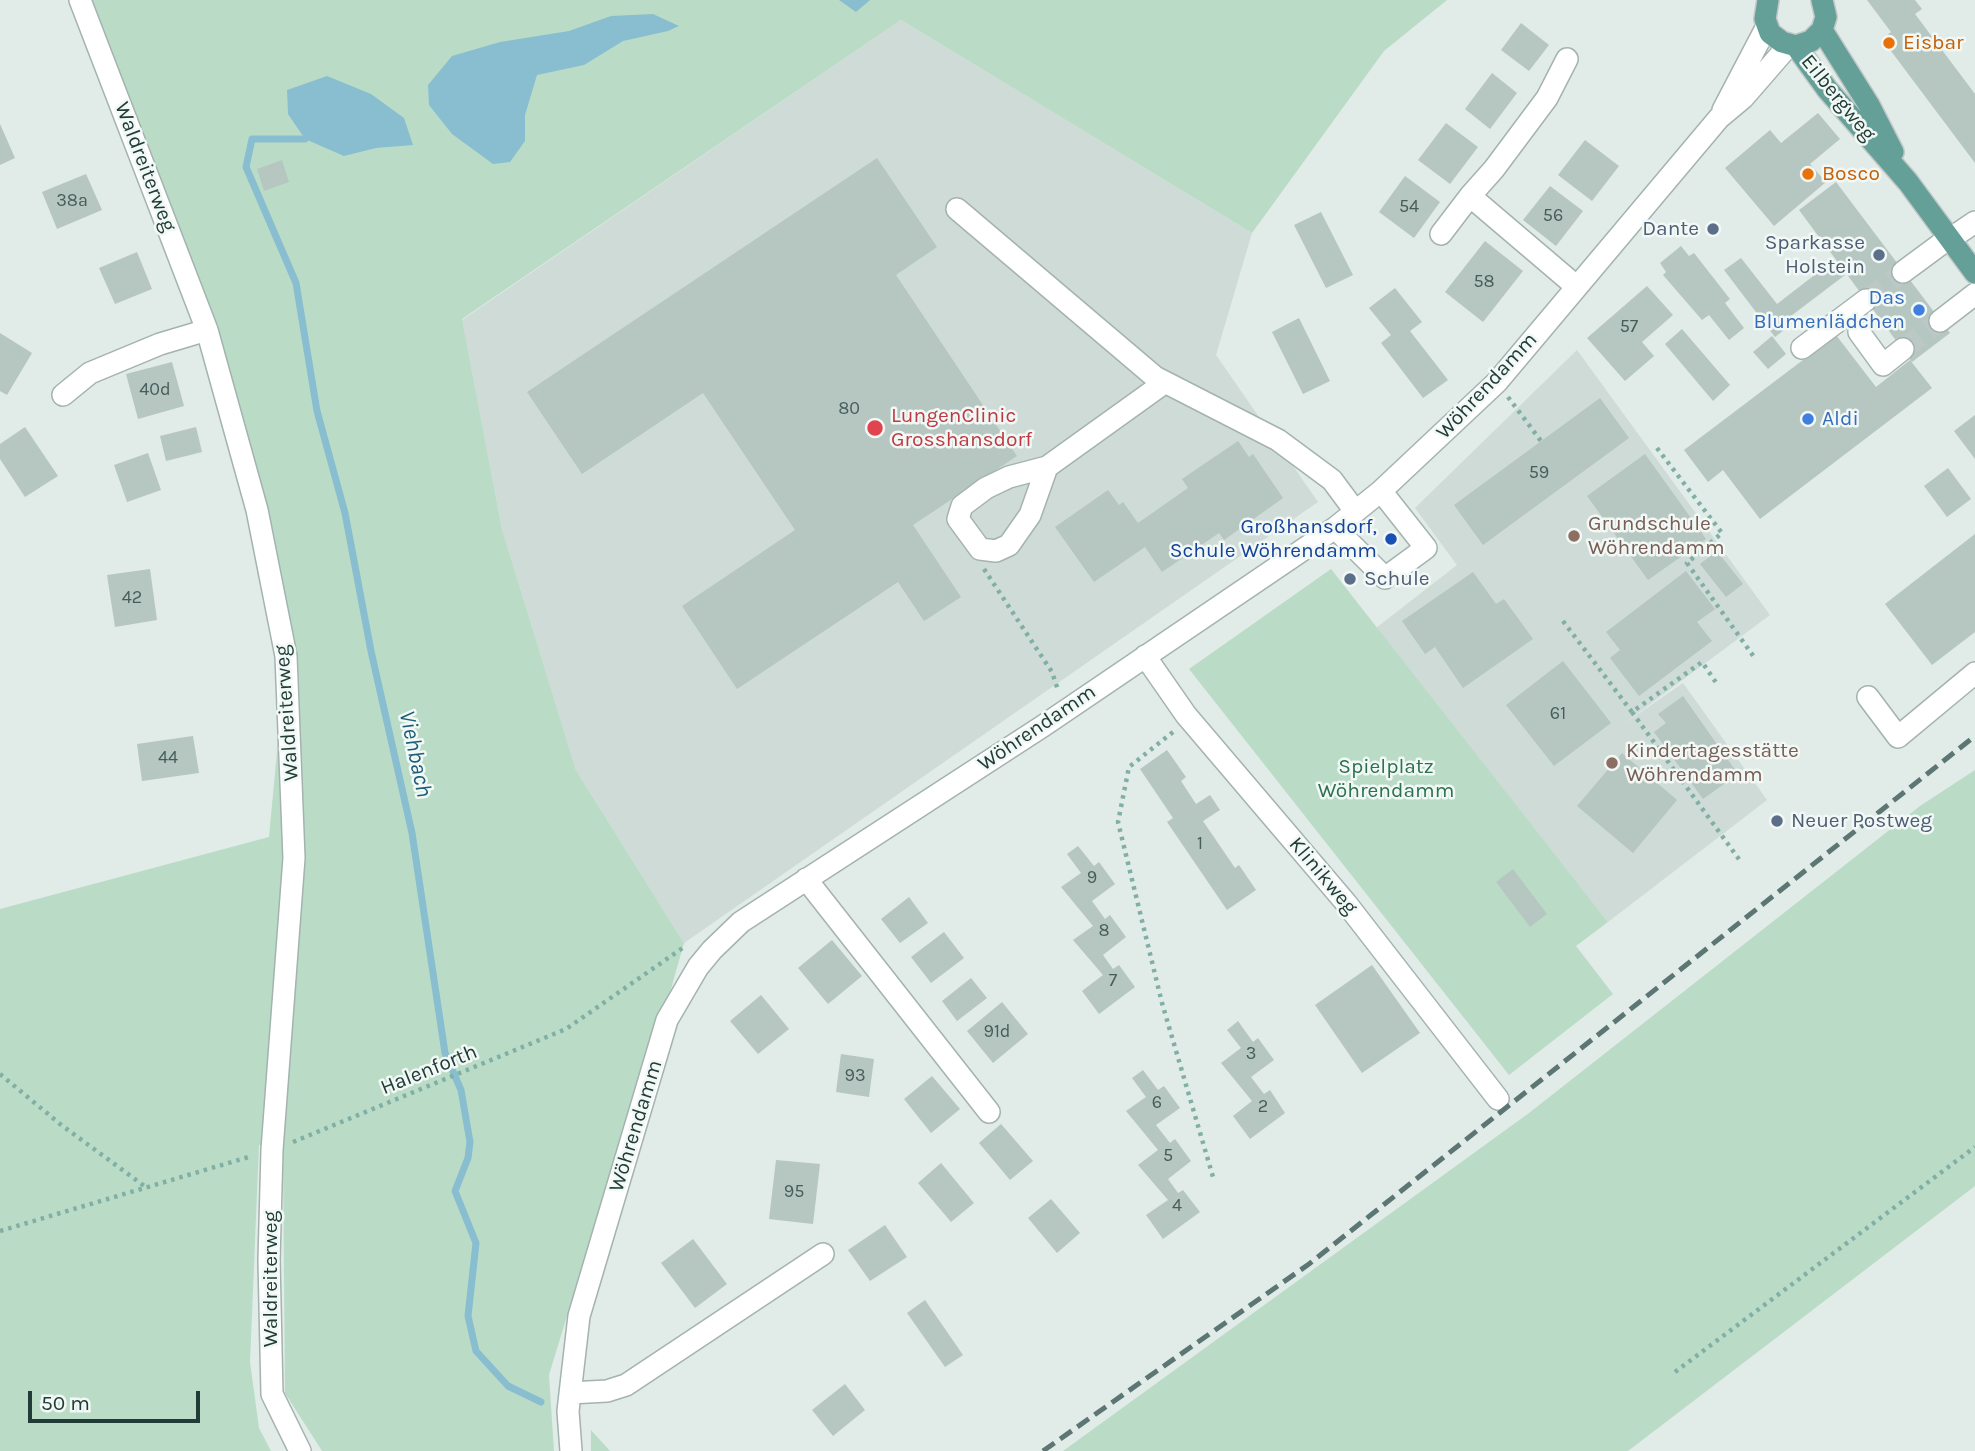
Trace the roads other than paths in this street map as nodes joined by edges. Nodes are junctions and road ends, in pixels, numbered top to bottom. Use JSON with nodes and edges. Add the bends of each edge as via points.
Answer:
{"nodes":[{"id":1,"x":80,"y":0,"type":"edge"},
{"id":2,"x":1768,"y":0,"type":"edge"},
{"id":3,"x":1822,"y":0,"type":"edge"},
{"id":4,"x":1767,"y":26,"type":"junction"},
{"id":5,"x":1822,"y":30,"type":"junction"},
{"id":6,"x":1793,"y":45,"type":"junction"},
{"id":7,"x":1567,"y":59,"type":"dead end"},
{"id":8,"x":1719,"y":118,"type":"junction"},
{"id":9,"x":1908,"y":182,"type":"junction"},
{"id":10,"x":1470,"y":196,"type":"junction"},
{"id":11,"x":957,"y":209,"type":"dead end"},
{"id":12,"x":1975,"y":222,"type":"edge"},
{"id":13,"x":1441,"y":234,"type":"dead end"},
{"id":14,"x":1949,"y":238,"type":"junction"},
{"id":15,"x":1903,"y":272,"type":"tunnel mouth"},
{"id":16,"x":1975,"y":273,"type":"edge"},
{"id":17,"x":1577,"y":287,"type":"junction"},
{"id":18,"x":1975,"y":293,"type":"edge"},
{"id":19,"x":1866,"y":300,"type":"tunnel mouth"},
{"id":20,"x":1940,"y":321,"type":"tunnel mouth"},
{"id":21,"x":207,"y":330,"type":"junction"},
{"id":22,"x":1859,"y":332,"type":"dead end"},
{"id":23,"x":1802,"y":348,"type":"dead end"},
{"id":24,"x":1903,"y":349,"type":"tunnel mouth"},
{"id":25,"x":1164,"y":383,"type":"junction"},
{"id":26,"x":63,"y":395,"type":"dead end"},
{"id":27,"x":1047,"y":467,"type":"dead end"},
{"id":28,"x":1381,"y":491,"type":"junction"},
{"id":29,"x":1355,"y":512,"type":"junction"},
{"id":30,"x":1335,"y":528,"type":"junction"},
{"id":31,"x":1145,"y":656,"type":"junction"},
{"id":32,"x":1975,"y":673,"type":"edge"},
{"id":33,"x":1868,"y":697,"type":"dead end"},
{"id":34,"x":806,"y":879,"type":"junction"},
{"id":35,"x":1498,"y":1099,"type":"dead end"},
{"id":36,"x":989,"y":1112,"type":"dead end"},
{"id":37,"x":824,"y":1254,"type":"dead end"},
{"id":38,"x":570,"y":1393,"type":"junction"},
{"id":39,"x":300,"y":1451,"type":"edge"},
{"id":40,"x":571,"y":1451,"type":"edge"}],
"edges":[{"from":1,"to":21,"type":"street","name":"Waldreiterweg"},
{"from":2,"to":4,"type":"main road","name":"Wöhrendamm"},
{"from":3,"to":5,"type":"main road","via":[[1826,17]]},
{"from":4,"to":6,"type":"main road","via":[[1775,38]]},
{"from":4,"to":8,"type":"street","name":"Wöhrendamm"},
{"from":5,"to":6,"type":"main road","name":"Wöhrendamm","via":[[1811,41]]},
{"from":5,"to":9,"type":"main road","name":"Eilbergweg","via":[[1869,105]]},
{"from":6,"to":8,"type":"street","name":"Wöhrendamm"},
{"from":6,"to":9,"type":"main road","name":"Eilbergweg"},
{"from":7,"to":10,"type":"street","via":[[1547,98]]},
{"from":8,"to":17,"type":"street","name":"Wöhrendamm"},
{"from":9,"to":14,"type":"main road","name":"Eilbergweg"},
{"from":10,"to":13,"type":"street"},
{"from":10,"to":17,"type":"street"},
{"from":11,"to":25,"type":"street"},
{"from":12,"to":14,"type":"street"},
{"from":14,"to":15,"type":"street"},
{"from":14,"to":16,"type":"main road","name":"Eilbergweg"},
{"from":17,"to":28,"type":"street","name":"Wöhrendamm","via":[[1497,382]]},
{"from":18,"to":20,"type":"street"},
{"from":19,"to":23,"type":"street"},
{"from":21,"to":26,"type":"street","via":[[90,373]]},
{"from":21,"to":39,"type":"street","name":"Waldreiterweg","via":[[257,510],[286,656],[294,858],[272,1150],[272,1394]]},
{"from":22,"to":24,"type":"street","via":[[1883,365]]},
{"from":25,"to":27,"type":"street"},
{"from":25,"to":29,"type":"street","via":[[1278,440],[1332,480]]},
{"from":28,"to":29,"type":"street","name":"Wöhrendamm"},
{"from":28,"to":30,"type":"street","via":[[1426,548],[1385,578]]},
{"from":29,"to":30,"type":"street","name":"Wöhrendamm"},
{"from":30,"to":31,"type":"street","name":"Wöhrendamm"},
{"from":31,"to":34,"type":"street","name":"Wöhrendamm"},
{"from":31,"to":35,"type":"street","name":"Klinikweg"},
{"from":32,"to":33,"type":"street","via":[[1898,737]]},
{"from":34,"to":36,"type":"street"},
{"from":34,"to":38,"type":"street","name":"Wöhrendamm","via":[[741,922],[712,950],[667,1020],[579,1316]]},
{"from":37,"to":38,"type":"street","via":[[626,1385]]},
{"from":38,"to":40,"type":"street","name":"Wöhrendamm"}]}
